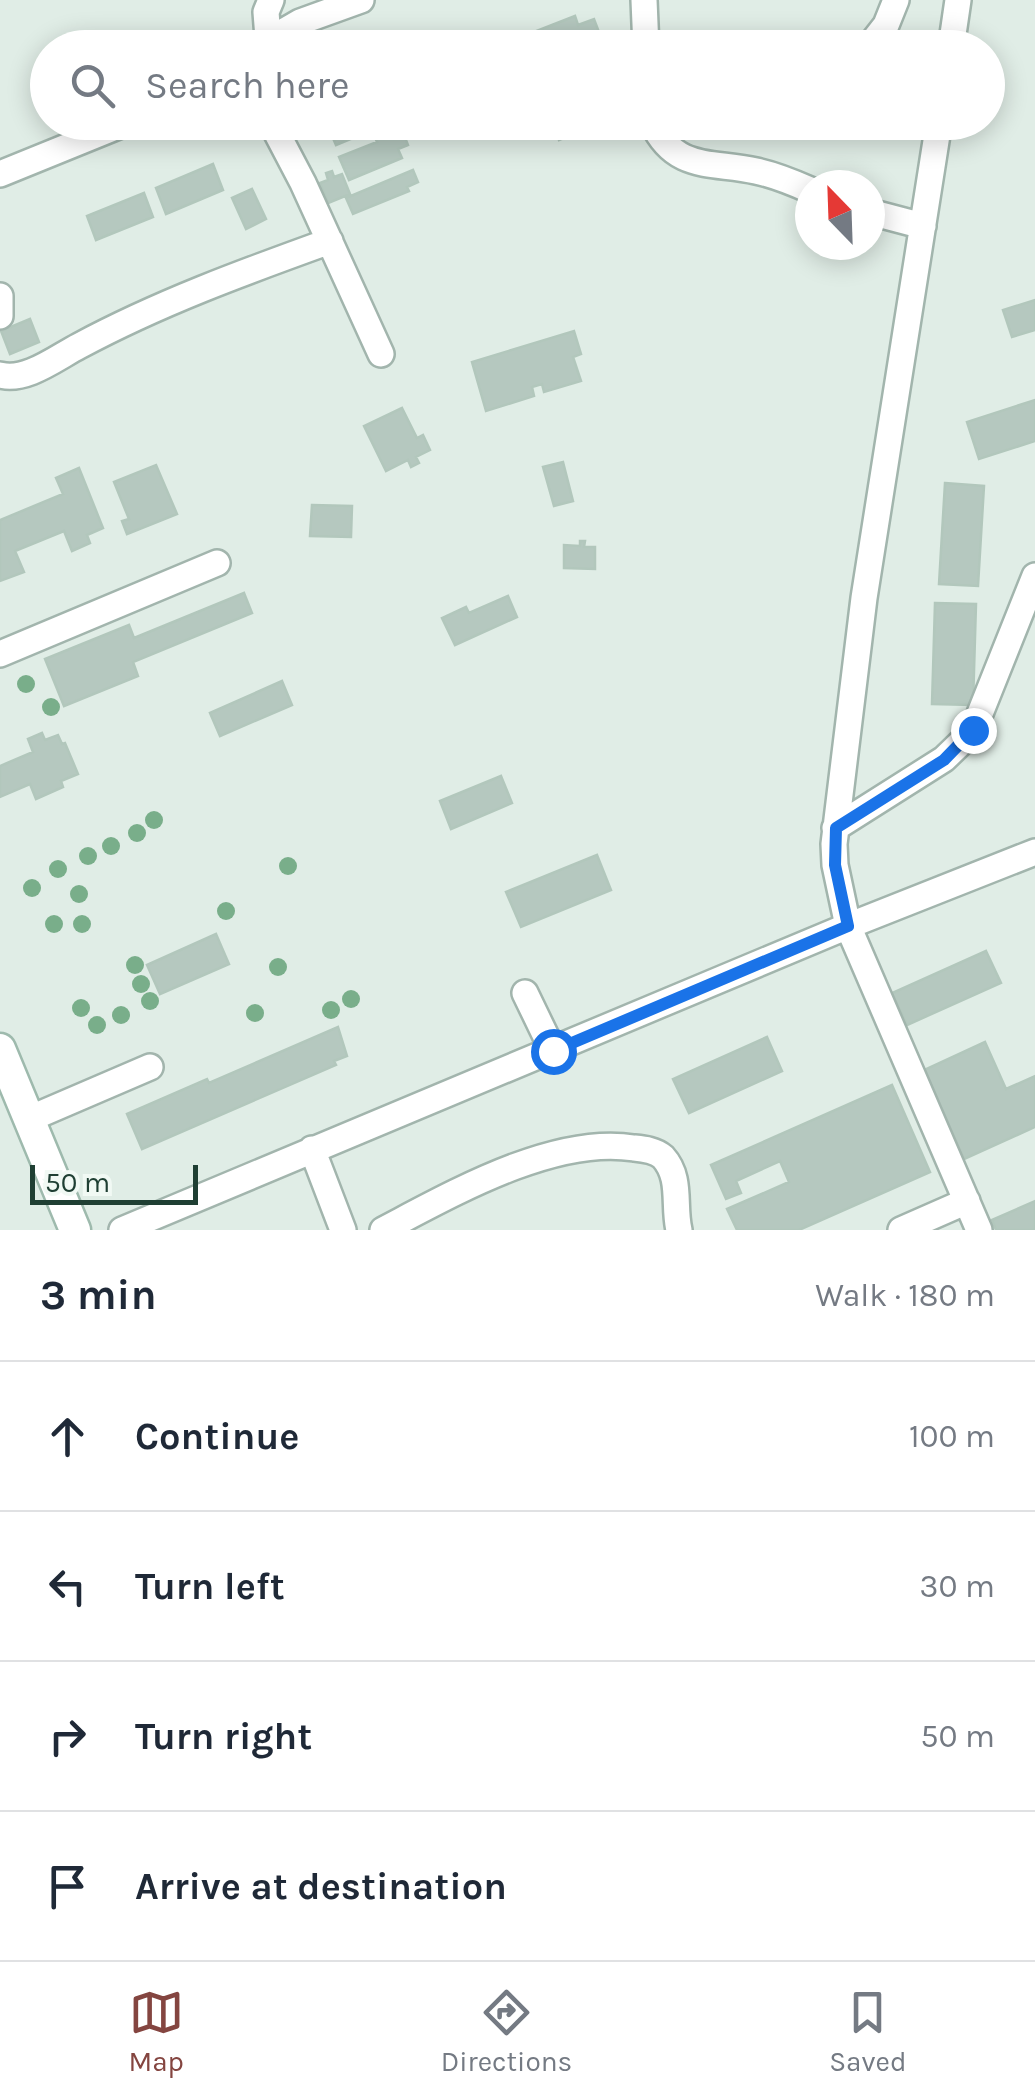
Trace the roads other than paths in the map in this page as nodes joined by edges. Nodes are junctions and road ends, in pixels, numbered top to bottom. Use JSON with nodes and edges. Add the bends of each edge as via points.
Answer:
{"nodes":[{"id":1,"x":270,"y":0,"type":"edge"},
{"id":2,"x":361,"y":0,"type":"edge"},
{"id":3,"x":644,"y":0,"type":"edge"},
{"id":4,"x":896,"y":0,"type":"edge"},
{"id":5,"x":958,"y":0,"type":"edge"},
{"id":6,"x":264,"y":30,"type":"edge"},
{"id":7,"x":286,"y":30,"type":"edge"},
{"id":8,"x":645,"y":30,"type":"edge"},
{"id":9,"x":883,"y":30,"type":"edge"},
{"id":10,"x":954,"y":30,"type":"edge"},
{"id":11,"x":84,"y":140,"type":"edge"},
{"id":12,"x":280,"y":140,"type":"edge"},
{"id":13,"x":662,"y":140,"type":"edge"},
{"id":14,"x":936,"y":140,"type":"edge"},
{"id":15,"x":0,"y":174,"type":"edge"},
{"id":16,"x":795,"y":185,"type":"edge"},
{"id":17,"x":885,"y":216,"type":"edge"},
{"id":18,"x":923,"y":226,"type":"junction"},
{"id":19,"x":330,"y":241,"type":"junction"},
{"id":20,"x":0,"y":296,"type":"edge"},
{"id":21,"x":0,"y":316,"type":"edge"},
{"id":22,"x":381,"y":354,"type":"dead end"},
{"id":23,"x":0,"y":375,"type":"edge"},
{"id":24,"x":217,"y":563,"type":"dead end"},
{"id":25,"x":1035,"y":576,"type":"edge"},
{"id":26,"x":0,"y":654,"type":"edge"},
{"id":27,"x":836,"y":828,"type":"junction"},
{"id":28,"x":1035,"y":852,"type":"edge"},
{"id":29,"x":848,"y":926,"type":"junction"},
{"id":30,"x":525,"y":993,"type":"dead end"},
{"id":31,"x":0,"y":1049,"type":"edge"},
{"id":32,"x":553,"y":1051,"type":"junction"},
{"id":33,"x":150,"y":1067,"type":"dead end"},
{"id":34,"x":30,"y":1119,"type":"junction"},
{"id":35,"x":312,"y":1150,"type":"junction"},
{"id":36,"x":967,"y":1201,"type":"junction"},
{"id":37,"x":76,"y":1230,"type":"edge"},
{"id":38,"x":122,"y":1230,"type":"edge"},
{"id":39,"x":343,"y":1230,"type":"edge"},
{"id":40,"x":383,"y":1230,"type":"edge"},
{"id":41,"x":678,"y":1230,"type":"edge"},
{"id":42,"x":901,"y":1230,"type":"edge"},
{"id":43,"x":979,"y":1230,"type":"edge"}],
"edges":[{"from":1,"to":6,"type":"street"},
{"from":2,"to":7,"type":"street"},
{"from":3,"to":8,"type":"street"},
{"from":4,"to":9,"type":"street"},
{"from":5,"to":10,"type":"street"},
{"from":11,"to":15,"type":"street"},
{"from":12,"to":19,"type":"street"},
{"from":13,"to":16,"type":"street","via":[[681,157]]},
{"from":14,"to":18,"type":"street"},
{"from":17,"to":18,"type":"street"},
{"from":18,"to":27,"type":"street","via":[[867,578]]},
{"from":19,"to":22,"type":"street"},
{"from":19,"to":23,"type":"street","via":[[126,321],[35,369]]},
{"from":20,"to":21,"type":"street"},
{"from":24,"to":26,"type":"street"},
{"from":25,"to":27,"type":"street","via":[[973,730],[944,760]]},
{"from":27,"to":29,"type":"street","via":[[835,865]]},
{"from":28,"to":29,"type":"street"},
{"from":29,"to":32,"type":"street"},
{"from":29,"to":36,"type":"street"},
{"from":30,"to":32,"type":"street"},
{"from":31,"to":34,"type":"street"},
{"from":32,"to":35,"type":"street"},
{"from":33,"to":34,"type":"street"},
{"from":34,"to":37,"type":"street"},
{"from":35,"to":38,"type":"street"},
{"from":35,"to":39,"type":"street"},
{"from":36,"to":42,"type":"street"},
{"from":36,"to":43,"type":"street"},
{"from":40,"to":41,"type":"street","via":[[523,1165],[594,1147],[628,1146],[654,1151],[672,1170]]}]}
